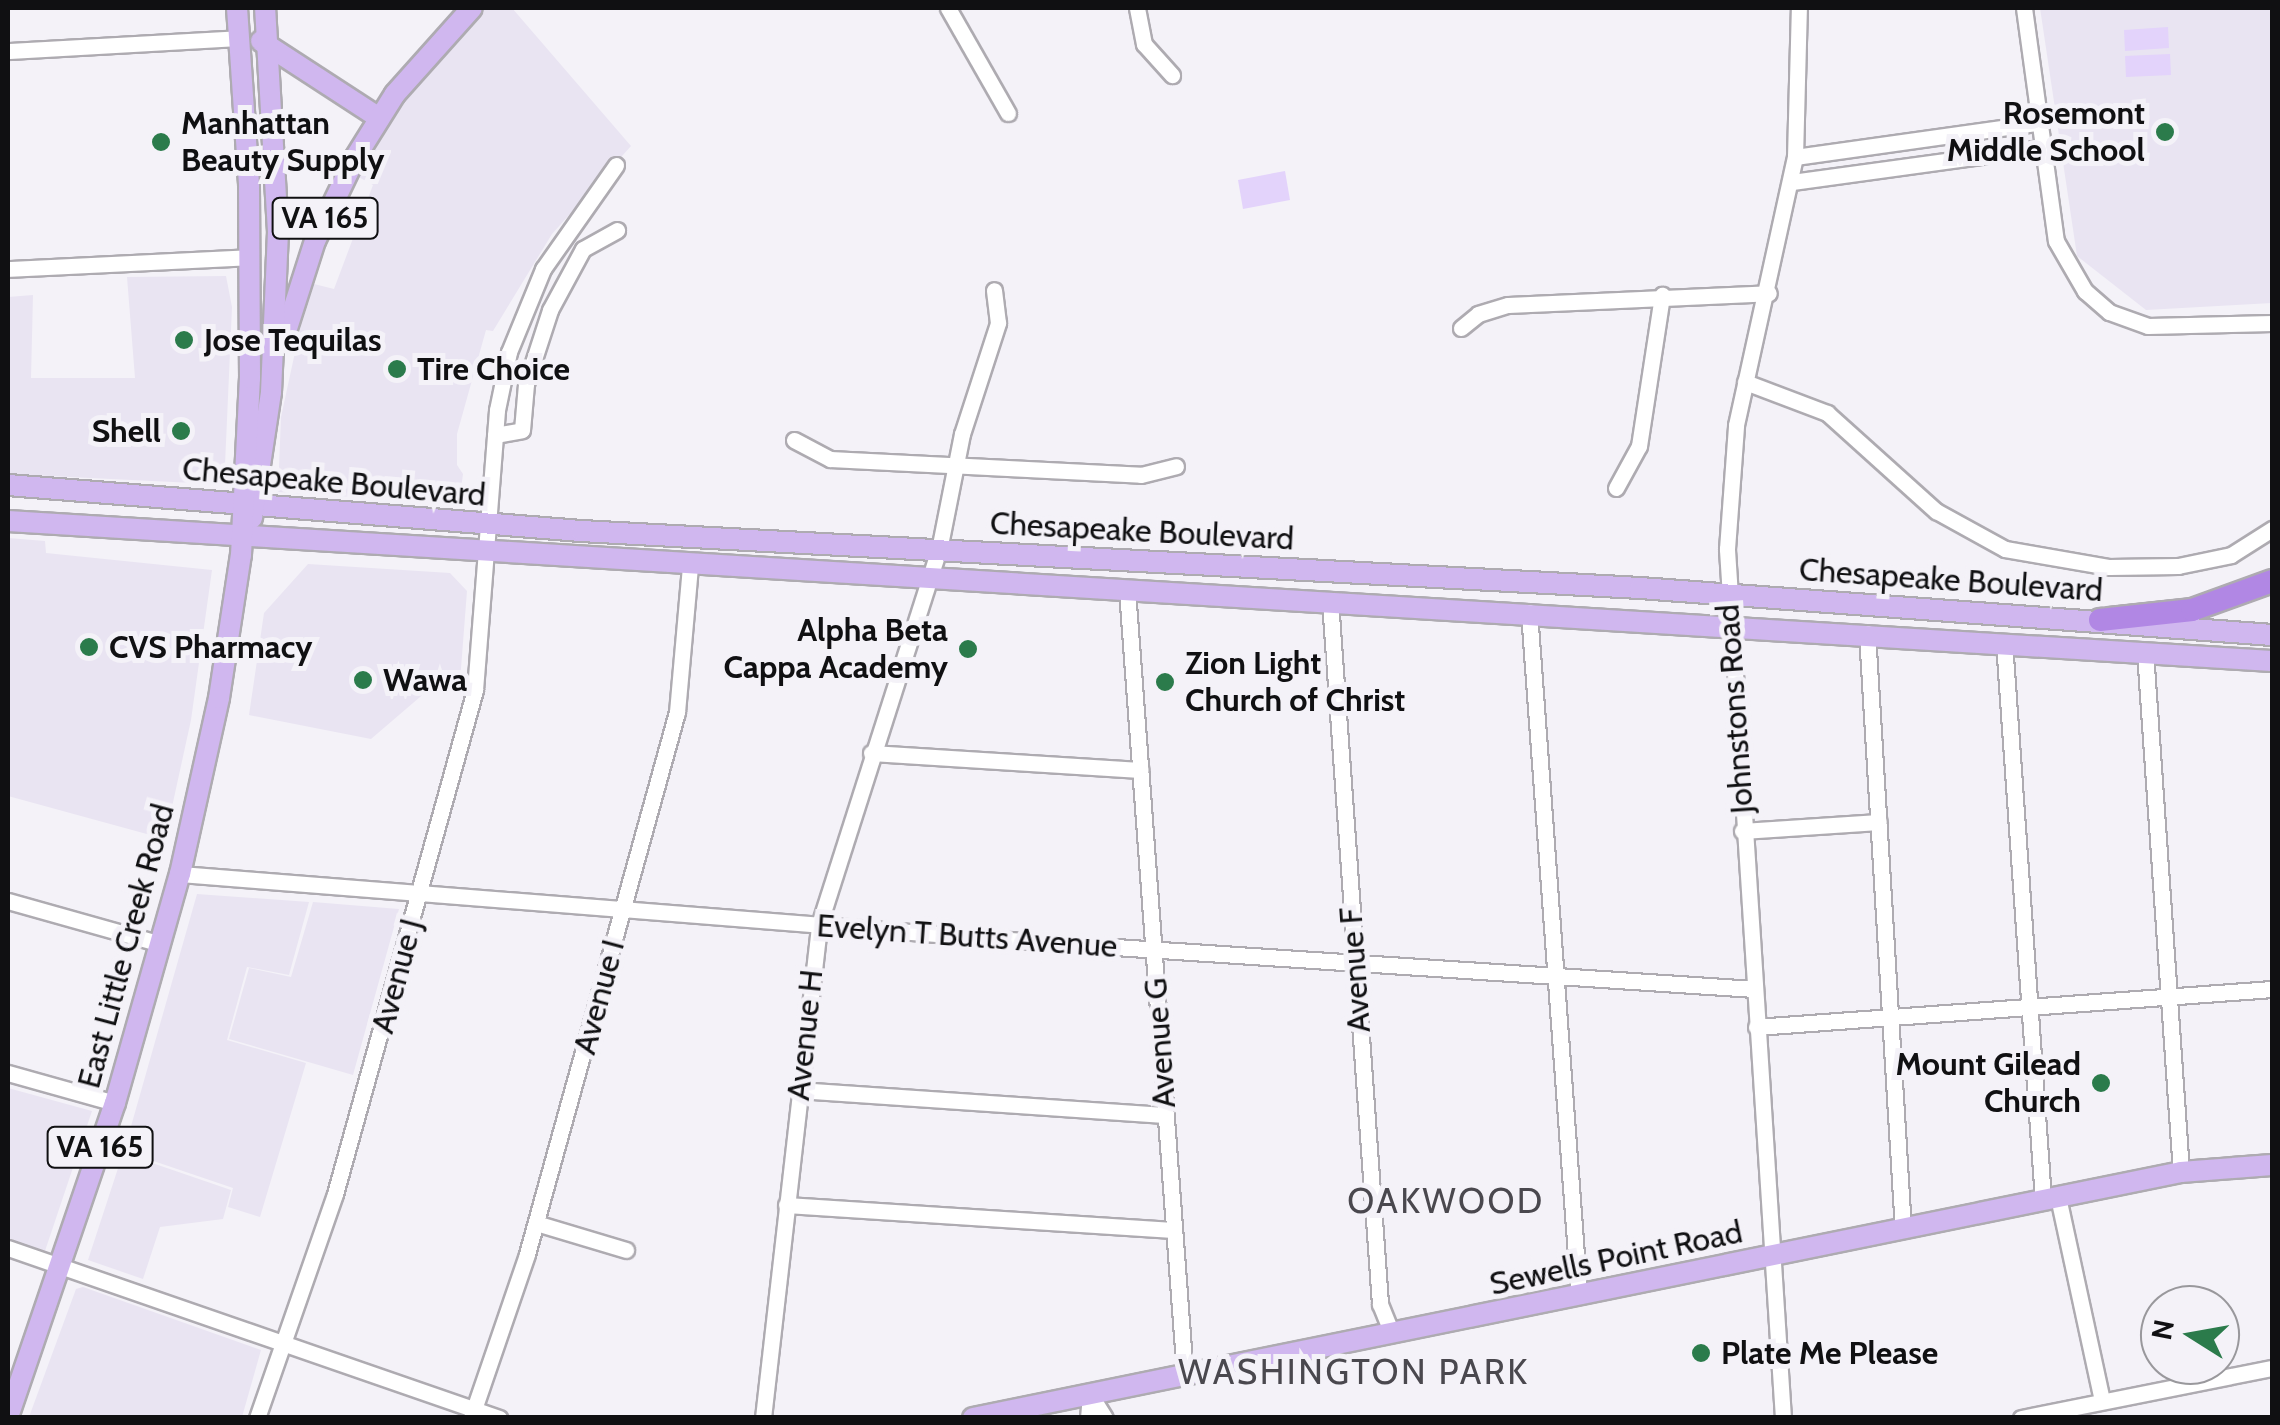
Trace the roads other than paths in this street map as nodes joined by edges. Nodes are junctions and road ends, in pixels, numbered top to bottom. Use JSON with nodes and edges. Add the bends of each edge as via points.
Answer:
{"nodes":[{"id":1,"x":237,"y":8,"type":"edge"},
{"id":2,"x":472,"y":8,"type":"edge"},
{"id":3,"x":948,"y":8,"type":"edge"},
{"id":4,"x":1137,"y":8,"type":"edge"},
{"id":5,"x":1798,"y":8,"type":"edge"},
{"id":6,"x":2024,"y":8,"type":"edge"},
{"id":7,"x":269,"y":10,"type":"edge"},
{"id":8,"x":240,"y":38,"type":"junction"},
{"id":9,"x":268,"y":43,"type":"junction"},
{"id":10,"x":8,"y":50,"type":"edge"},
{"id":11,"x":420,"y":63,"type":"junction"},
{"id":12,"x":1172,"y":75,"type":"dead end"},
{"id":13,"x":336,"y":89,"type":"junction"},
{"id":14,"x":1008,"y":112,"type":"dead end"},
{"id":15,"x":378,"y":118,"type":"junction"},
{"id":16,"x":2036,"y":123,"type":"junction"},
{"id":17,"x":2040,"y":148,"type":"junction"},
{"id":18,"x":1796,"y":157,"type":"junction"},
{"id":19,"x":616,"y":164,"type":"dead end"},
{"id":20,"x":1792,"y":182,"type":"junction"},
{"id":21,"x":617,"y":230,"type":"dead end"},
{"id":22,"x":251,"y":257,"type":"junction"},
{"id":23,"x":8,"y":269,"type":"edge"},
{"id":24,"x":994,"y":290,"type":"dead end"},
{"id":25,"x":1769,"y":293,"type":"junction"},
{"id":26,"x":1662,"y":295,"type":"junction"},
{"id":27,"x":2272,"y":323,"type":"edge"},
{"id":28,"x":1461,"y":328,"type":"dead end"},
{"id":29,"x":1745,"y":382,"type":"junction"},
{"id":30,"x":271,"y":392,"type":"junction"},
{"id":31,"x":494,"y":435,"type":"junction"},
{"id":32,"x":794,"y":440,"type":"dead end"},
{"id":33,"x":954,"y":466,"type":"junction"},
{"id":34,"x":1176,"y":466,"type":"dead end"},
{"id":35,"x":8,"y":485,"type":"edge"},
{"id":36,"x":1616,"y":488,"type":"dead end"},
{"id":37,"x":248,"y":507,"type":"junction"},
{"id":38,"x":8,"y":521,"type":"edge"},
{"id":39,"x":487,"y":524,"type":"junction"},
{"id":40,"x":2272,"y":529,"type":"edge"},
{"id":41,"x":242,"y":538,"type":"junction"},
{"id":42,"x":939,"y":550,"type":"junction"},
{"id":43,"x":486,"y":554,"type":"junction"},
{"id":44,"x":690,"y":567,"type":"junction"},
{"id":45,"x":928,"y":580,"type":"junction"},
{"id":46,"x":2272,"y":581,"type":"edge"},
{"id":47,"x":1127,"y":590,"type":"junction"},
{"id":48,"x":1727,"y":593,"type":"junction"},
{"id":49,"x":1330,"y":602,"type":"junction"},
{"id":50,"x":1529,"y":612,"type":"junction"},
{"id":51,"x":2100,"y":620,"type":"junction"},
{"id":52,"x":1729,"y":624,"type":"junction"},
{"id":53,"x":1867,"y":633,"type":"junction"},
{"id":54,"x":2272,"y":636,"type":"edge"},
{"id":55,"x":2004,"y":642,"type":"junction"},
{"id":56,"x":2145,"y":652,"type":"junction"},
{"id":57,"x":2272,"y":661,"type":"edge"},
{"id":58,"x":870,"y":753,"type":"junction"},
{"id":59,"x":1140,"y":770,"type":"junction"},
{"id":60,"x":1879,"y":822,"type":"junction"},
{"id":61,"x":1742,"y":832,"type":"junction"},
{"id":62,"x":180,"y":874,"type":"junction"},
{"id":63,"x":420,"y":892,"type":"junction"},
{"id":64,"x":8,"y":901,"type":"edge"},
{"id":65,"x":624,"y":908,"type":"junction"},
{"id":66,"x":818,"y":925,"type":"junction"},
{"id":67,"x":161,"y":944,"type":"junction"},
{"id":68,"x":1153,"y":950,"type":"junction"},
{"id":69,"x":1354,"y":964,"type":"junction"},
{"id":70,"x":1554,"y":978,"type":"junction"},
{"id":71,"x":1754,"y":989,"type":"junction"},
{"id":72,"x":2272,"y":989,"type":"edge"},
{"id":73,"x":2168,"y":998,"type":"junction"},
{"id":74,"x":2029,"y":1008,"type":"junction"},
{"id":75,"x":1892,"y":1018,"type":"junction"},
{"id":76,"x":1756,"y":1027,"type":"junction"},
{"id":77,"x":8,"y":1073,"type":"edge"},
{"id":78,"x":798,"y":1090,"type":"junction"},
{"id":79,"x":115,"y":1103,"type":"junction"},
{"id":80,"x":1164,"y":1115,"type":"junction"},
{"id":81,"x":2272,"y":1165,"type":"edge"},
{"id":82,"x":2181,"y":1172,"type":"junction"},
{"id":83,"x":2050,"y":1199,"type":"junction"},
{"id":84,"x":786,"y":1204,"type":"junction"},
{"id":85,"x":536,"y":1223,"type":"junction"},
{"id":86,"x":1173,"y":1230,"type":"junction"},
{"id":87,"x":1903,"y":1230,"type":"junction"},
{"id":88,"x":8,"y":1248,"type":"edge"},
{"id":89,"x":626,"y":1250,"type":"dead end"},
{"id":90,"x":1770,"y":1258,"type":"junction"},
{"id":91,"x":61,"y":1265,"type":"junction"},
{"id":92,"x":1579,"y":1296,"type":"junction"},
{"id":93,"x":1392,"y":1334,"type":"junction"},
{"id":94,"x":284,"y":1342,"type":"junction"},
{"id":95,"x":2272,"y":1368,"type":"edge"},
{"id":96,"x":1185,"y":1376,"type":"junction"},
{"id":97,"x":1090,"y":1394,"type":"junction"},
{"id":98,"x":2102,"y":1400,"type":"junction"},
{"id":99,"x":8,"y":1412,"type":"edge"},
{"id":100,"x":472,"y":1413,"type":"edge"},
{"id":101,"x":258,"y":1418,"type":"edge"},
{"id":102,"x":499,"y":1418,"type":"edge"},
{"id":103,"x":763,"y":1418,"type":"edge"},
{"id":104,"x":973,"y":1418,"type":"edge"},
{"id":105,"x":1088,"y":1418,"type":"edge"},
{"id":106,"x":1105,"y":1418,"type":"edge"},
{"id":107,"x":1783,"y":1418,"type":"edge"},
{"id":108,"x":2020,"y":1418,"type":"edge"}],
"edges":[{"from":1,"to":8,"type":"main road","name":"East Little Creek Road"},
{"from":2,"to":11,"type":"main road","number":"VA 165"},
{"from":3,"to":14,"type":"street"},
{"from":4,"to":12,"type":"street","via":[[1144,44]]},
{"from":5,"to":18,"type":"street","name":"Johnstons Road"},
{"from":6,"to":16,"type":"street"},
{"from":7,"to":8,"type":"main road"},
{"from":7,"to":9,"type":"main road","name":"East Little Creek Road"},
{"from":8,"to":9,"type":"main road"},
{"from":8,"to":10,"type":"street"},
{"from":8,"to":22,"type":"main road","name":"East Little Creek Road","number":"VA 165"},
{"from":9,"to":13,"type":"main road"},
{"from":9,"to":30,"type":"main road","name":"East Little Creek Road","via":[[278,186]]},
{"from":11,"to":13,"type":"main road","via":[[380,92]]},
{"from":11,"to":15,"type":"main road","number":"VA 165"},
{"from":13,"to":15,"type":"main road"},
{"from":15,"to":30,"type":"main road","number":"VA 165","via":[[315,241]]},
{"from":16,"to":17,"type":"street"},
{"from":16,"to":18,"type":"street"},
{"from":17,"to":20,"type":"street"},
{"from":17,"to":27,"type":"street","via":[[2056,241],[2072,276],[2099,305],[2148,326]]},
{"from":18,"to":20,"type":"street","name":"Johnstons Road"},
{"from":19,"to":31,"type":"street","name":"Avenue J","via":[[528,297],[509,352]]},
{"from":20,"to":25,"type":"street","name":"Johnstons Road"},
{"from":21,"to":31,"type":"street","via":[[583,249],[550,310],[526,384],[522,430]]},
{"from":22,"to":23,"type":"street"},
{"from":22,"to":37,"type":"main road","name":"East Little Creek Road","number":"VA 165"},
{"from":24,"to":33,"type":"street","name":"Avenue H","via":[[998,324]]},
{"from":25,"to":26,"type":"street"},
{"from":25,"to":29,"type":"street","name":"Johnstons Road"},
{"from":26,"to":28,"type":"street","via":[[1508,306],[1478,314]]},
{"from":26,"to":36,"type":"street","via":[[1639,446]]},
{"from":29,"to":40,"type":"street","via":[[1827,413],[1936,512],[2005,549],[2109,567],[2178,566],[2230,555]]},
{"from":29,"to":48,"type":"street","name":"Johnstons Road","via":[[1732,451]]},
{"from":30,"to":37,"type":"main road","name":"East Little Creek Road","number":"VA 165"},
{"from":31,"to":39,"type":"street","name":"Avenue J"},
{"from":32,"to":33,"type":"street","via":[[830,459]]},
{"from":33,"to":34,"type":"street","via":[[1141,475]]},
{"from":33,"to":42,"type":"street","name":"Avenue H"},
{"from":35,"to":37,"type":"main road","name":"Chesapeake Boulevard"},
{"from":37,"to":39,"type":"main road","name":"Chesapeake Boulevard"},
{"from":37,"to":41,"type":"main road","name":"East Little Creek Road","number":"VA 165"},
{"from":38,"to":41,"type":"main road","name":"Chesapeake Boulevard"},
{"from":39,"to":42,"type":"main road","name":"Chesapeake Boulevard"},
{"from":39,"to":43,"type":"street","name":"Avenue J"},
{"from":41,"to":43,"type":"main road","name":"Chesapeake Boulevard"},
{"from":41,"to":62,"type":"main road","name":"East Little Creek Road","number":"VA 165","via":[[210,744]]},
{"from":42,"to":45,"type":"street","name":"Avenue H"},
{"from":42,"to":48,"type":"main road","name":"Chesapeake Boulevard"},
{"from":43,"to":44,"type":"main road","name":"Chesapeake Boulevard"},
{"from":43,"to":63,"type":"street","name":"Avenue J","via":[[476,690]]},
{"from":44,"to":45,"type":"main road","name":"Chesapeake Boulevard"},
{"from":44,"to":65,"type":"street","name":"Avenue I","via":[[677,712]]},
{"from":45,"to":47,"type":"main road","name":"Chesapeake Boulevard"},
{"from":45,"to":58,"type":"street","name":"Avenue H"},
{"from":46,"to":51,"type":"highway","via":[[2192,610]]},
{"from":47,"to":49,"type":"main road","name":"Chesapeake Boulevard"},
{"from":47,"to":59,"type":"street","name":"Avenue G"},
{"from":48,"to":51,"type":"main road","name":"Chesapeake Boulevard"},
{"from":48,"to":52,"type":"street","name":"Johnstons Road"},
{"from":49,"to":50,"type":"main road","name":"Chesapeake Boulevard"},
{"from":49,"to":69,"type":"street","name":"Avenue F"},
{"from":50,"to":52,"type":"main road","name":"Chesapeake Boulevard"},
{"from":50,"to":70,"type":"street"},
{"from":51,"to":54,"type":"main road","name":"Chesapeake Boulevard"},
{"from":52,"to":53,"type":"main road","name":"Chesapeake Boulevard"},
{"from":52,"to":61,"type":"street","name":"Johnstons Road"},
{"from":53,"to":55,"type":"main road","name":"Chesapeake Boulevard"},
{"from":53,"to":60,"type":"street"},
{"from":55,"to":56,"type":"main road","name":"Chesapeake Boulevard"},
{"from":55,"to":74,"type":"street"},
{"from":56,"to":57,"type":"main road","name":"Chesapeake Boulevard"},
{"from":56,"to":73,"type":"street"},
{"from":58,"to":59,"type":"street"},
{"from":58,"to":66,"type":"street","name":"Avenue H"},
{"from":59,"to":68,"type":"street","name":"Avenue G"},
{"from":60,"to":61,"type":"street"},
{"from":60,"to":75,"type":"street"},
{"from":61,"to":71,"type":"street","name":"Johnstons Road"},
{"from":62,"to":63,"type":"street","name":"Evelyn T Butts Avenue"},
{"from":62,"to":67,"type":"main road","name":"East Little Creek Road","number":"VA 165"},
{"from":63,"to":65,"type":"street","name":"Evelyn T Butts Avenue"},
{"from":63,"to":94,"type":"street","name":"Avenue J","via":[[336,1194]]},
{"from":64,"to":67,"type":"street"},
{"from":65,"to":66,"type":"street","name":"Evelyn T Butts Avenue"},
{"from":65,"to":85,"type":"street","name":"Avenue I"},
{"from":66,"to":68,"type":"street","name":"Evelyn T Butts Avenue"},
{"from":66,"to":78,"type":"street","name":"Avenue H"},
{"from":67,"to":79,"type":"main road","name":"East Little Creek Road","number":"VA 165"},
{"from":68,"to":69,"type":"street","name":"Evelyn T Butts Avenue"},
{"from":68,"to":80,"type":"street","name":"Avenue G"},
{"from":69,"to":70,"type":"street","name":"Evelyn T Butts Avenue"},
{"from":69,"to":93,"type":"street","name":"Avenue F","via":[[1381,1319]]},
{"from":70,"to":71,"type":"street","name":"Evelyn T Butts Avenue"},
{"from":70,"to":92,"type":"street"},
{"from":71,"to":76,"type":"street","name":"Johnstons Road"},
{"from":72,"to":73,"type":"street"},
{"from":73,"to":74,"type":"street"},
{"from":73,"to":82,"type":"street"},
{"from":74,"to":75,"type":"street"},
{"from":74,"to":83,"type":"street"},
{"from":75,"to":76,"type":"street"},
{"from":75,"to":87,"type":"street"},
{"from":76,"to":90,"type":"street","name":"Johnstons Road"},
{"from":77,"to":79,"type":"street"},
{"from":78,"to":80,"type":"street"},
{"from":78,"to":84,"type":"street","name":"Avenue H"},
{"from":79,"to":91,"type":"main road","name":"East Little Creek Road","number":"VA 165"},
{"from":80,"to":86,"type":"street","name":"Avenue G"},
{"from":81,"to":82,"type":"main road","name":"Sewells Point Road"},
{"from":82,"to":83,"type":"main road","name":"Sewells Point Road"},
{"from":83,"to":87,"type":"main road","name":"Sewells Point Road"},
{"from":83,"to":98,"type":"street"},
{"from":84,"to":86,"type":"street"},
{"from":84,"to":103,"type":"street","name":"Avenue H"},
{"from":85,"to":89,"type":"street"},
{"from":85,"to":100,"type":"street","name":"Avenue I"},
{"from":86,"to":96,"type":"street","name":"Avenue G"},
{"from":87,"to":90,"type":"main road","name":"Sewells Point Road"},
{"from":88,"to":91,"type":"street"},
{"from":90,"to":92,"type":"main road","name":"Sewells Point Road"},
{"from":90,"to":107,"type":"street","name":"Johnstons Road"},
{"from":91,"to":94,"type":"street"},
{"from":91,"to":99,"type":"main road","name":"East Little Creek Road","number":"VA 165"},
{"from":92,"to":93,"type":"main road","name":"Sewells Point Road"},
{"from":93,"to":96,"type":"main road","name":"Sewells Point Road"},
{"from":94,"to":100,"type":"street"},
{"from":94,"to":101,"type":"street","name":"Avenue J"},
{"from":95,"to":98,"type":"street"},
{"from":96,"to":97,"type":"main road","name":"Sewells Point Road"},
{"from":97,"to":104,"type":"main road","name":"Sewells Point Road"},
{"from":97,"to":105,"type":"street"},
{"from":97,"to":106,"type":"street"},
{"from":98,"to":108,"type":"street"},
{"from":100,"to":102,"type":"street"}]}
